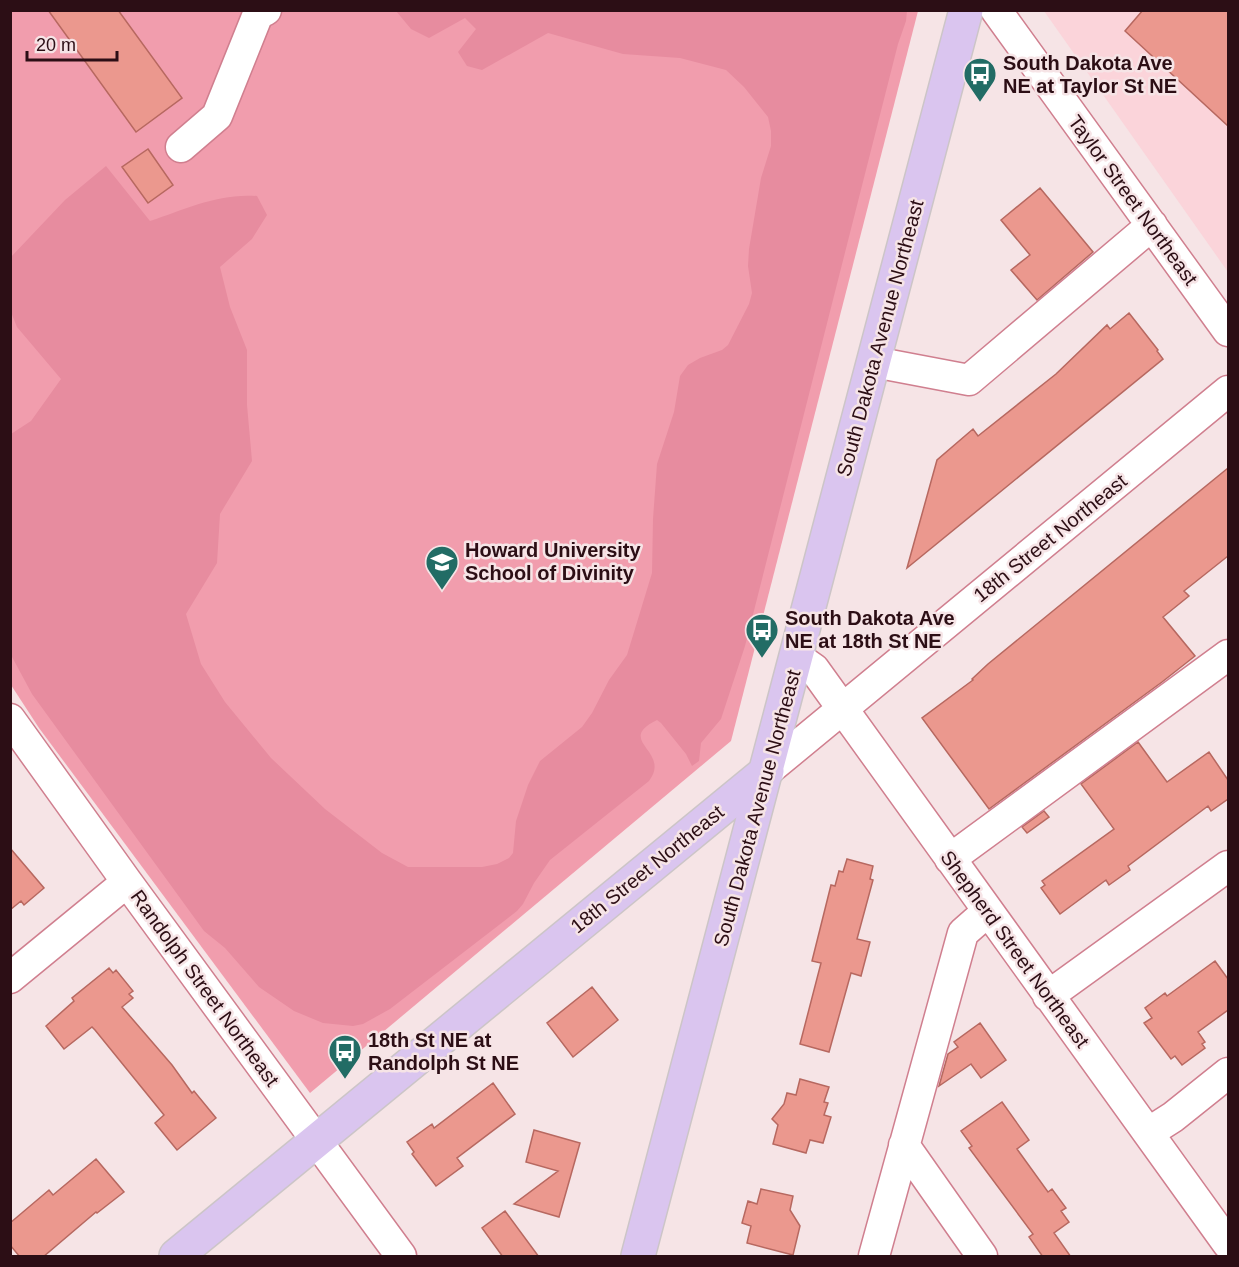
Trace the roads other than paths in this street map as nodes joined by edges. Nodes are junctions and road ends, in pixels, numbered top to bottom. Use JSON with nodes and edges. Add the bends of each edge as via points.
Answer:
{"nodes":[{"id":1,"x":266,"y":10,"type":"edge"},
{"id":2,"x":966,"y":10,"type":"edge"},
{"id":3,"x":996,"y":10,"type":"edge"},
{"id":4,"x":181,"y":147,"type":"dead end"},
{"id":5,"x":1152,"y":225,"type":"junction"},
{"id":6,"x":1228,"y":331,"type":"edge"},
{"id":7,"x":874,"y":362,"type":"junction"},
{"id":8,"x":1228,"y":391,"type":"edge"},
{"id":9,"x":1228,"y":655,"type":"edge"},
{"id":10,"x":797,"y":657,"type":"junction"},
{"id":11,"x":842,"y":707,"type":"junction"},
{"id":12,"x":10,"y":719,"type":"edge"},
{"id":13,"x":766,"y":771,"type":"junction"},
{"id":14,"x":950,"y":859,"type":"junction"},
{"id":15,"x":1228,"y":866,"type":"edge"},
{"id":16,"x":127,"y":882,"type":"junction"},
{"id":17,"x":988,"y":912,"type":"junction"},
{"id":18,"x":10,"y":978,"type":"edge"},
{"id":19,"x":1048,"y":996,"type":"junction"},
{"id":20,"x":1228,"y":1073,"type":"edge"},
{"id":21,"x":1148,"y":1133,"type":"junction"},
{"id":22,"x":316,"y":1142,"type":"junction"},
{"id":23,"x":904,"y":1145,"type":"junction"},
{"id":24,"x":1228,"y":1245,"type":"edge"},
{"id":25,"x":176,"y":1257,"type":"edge"},
{"id":26,"x":401,"y":1257,"type":"edge"},
{"id":27,"x":638,"y":1257,"type":"edge"},
{"id":28,"x":874,"y":1257,"type":"edge"},
{"id":29,"x":982,"y":1257,"type":"edge"}],
"edges":[{"from":1,"to":4,"type":"street","via":[[258,14],[217,116]]},
{"from":2,"to":7,"type":"main road","name":"South Dakota Avenue Northeast"},
{"from":3,"to":5,"type":"street","name":"Taylor Street Northeast"},
{"from":5,"to":6,"type":"street","name":"Taylor Street Northeast"},
{"from":5,"to":7,"type":"street","via":[[969,380]]},
{"from":7,"to":10,"type":"main road","name":"South Dakota Avenue Northeast"},
{"from":8,"to":11,"type":"street","name":"18th Street Northeast"},
{"from":9,"to":14,"type":"street"},
{"from":10,"to":11,"type":"street","name":"Shepherd Street Northeast","via":[[814,669]]},
{"from":10,"to":13,"type":"main road","name":"South Dakota Avenue Northeast"},
{"from":11,"to":13,"type":"street","name":"18th Street Northeast"},
{"from":11,"to":14,"type":"street","name":"Shepherd Street Northeast"},
{"from":12,"to":16,"type":"street","name":"Randolph Street Northeast"},
{"from":13,"to":22,"type":"main road","name":"18th Street Northeast"},
{"from":13,"to":27,"type":"main road","name":"South Dakota Avenue Northeast"},
{"from":14,"to":17,"type":"street","name":"Shepherd Street Northeast"},
{"from":15,"to":19,"type":"street"},
{"from":16,"to":18,"type":"street"},
{"from":16,"to":22,"type":"street","name":"Randolph Street Northeast"},
{"from":17,"to":19,"type":"street","name":"Shepherd Street Northeast"},
{"from":17,"to":23,"type":"street","via":[[963,933]]},
{"from":19,"to":21,"type":"street","name":"Shepherd Street Northeast"},
{"from":20,"to":21,"type":"street"},
{"from":21,"to":24,"type":"street","name":"Shepherd Street Northeast"},
{"from":22,"to":25,"type":"main road","name":"18th Street Northeast"},
{"from":22,"to":26,"type":"street","name":"Randolph Street Northeast"},
{"from":23,"to":28,"type":"street"},
{"from":23,"to":29,"type":"street"}]}
